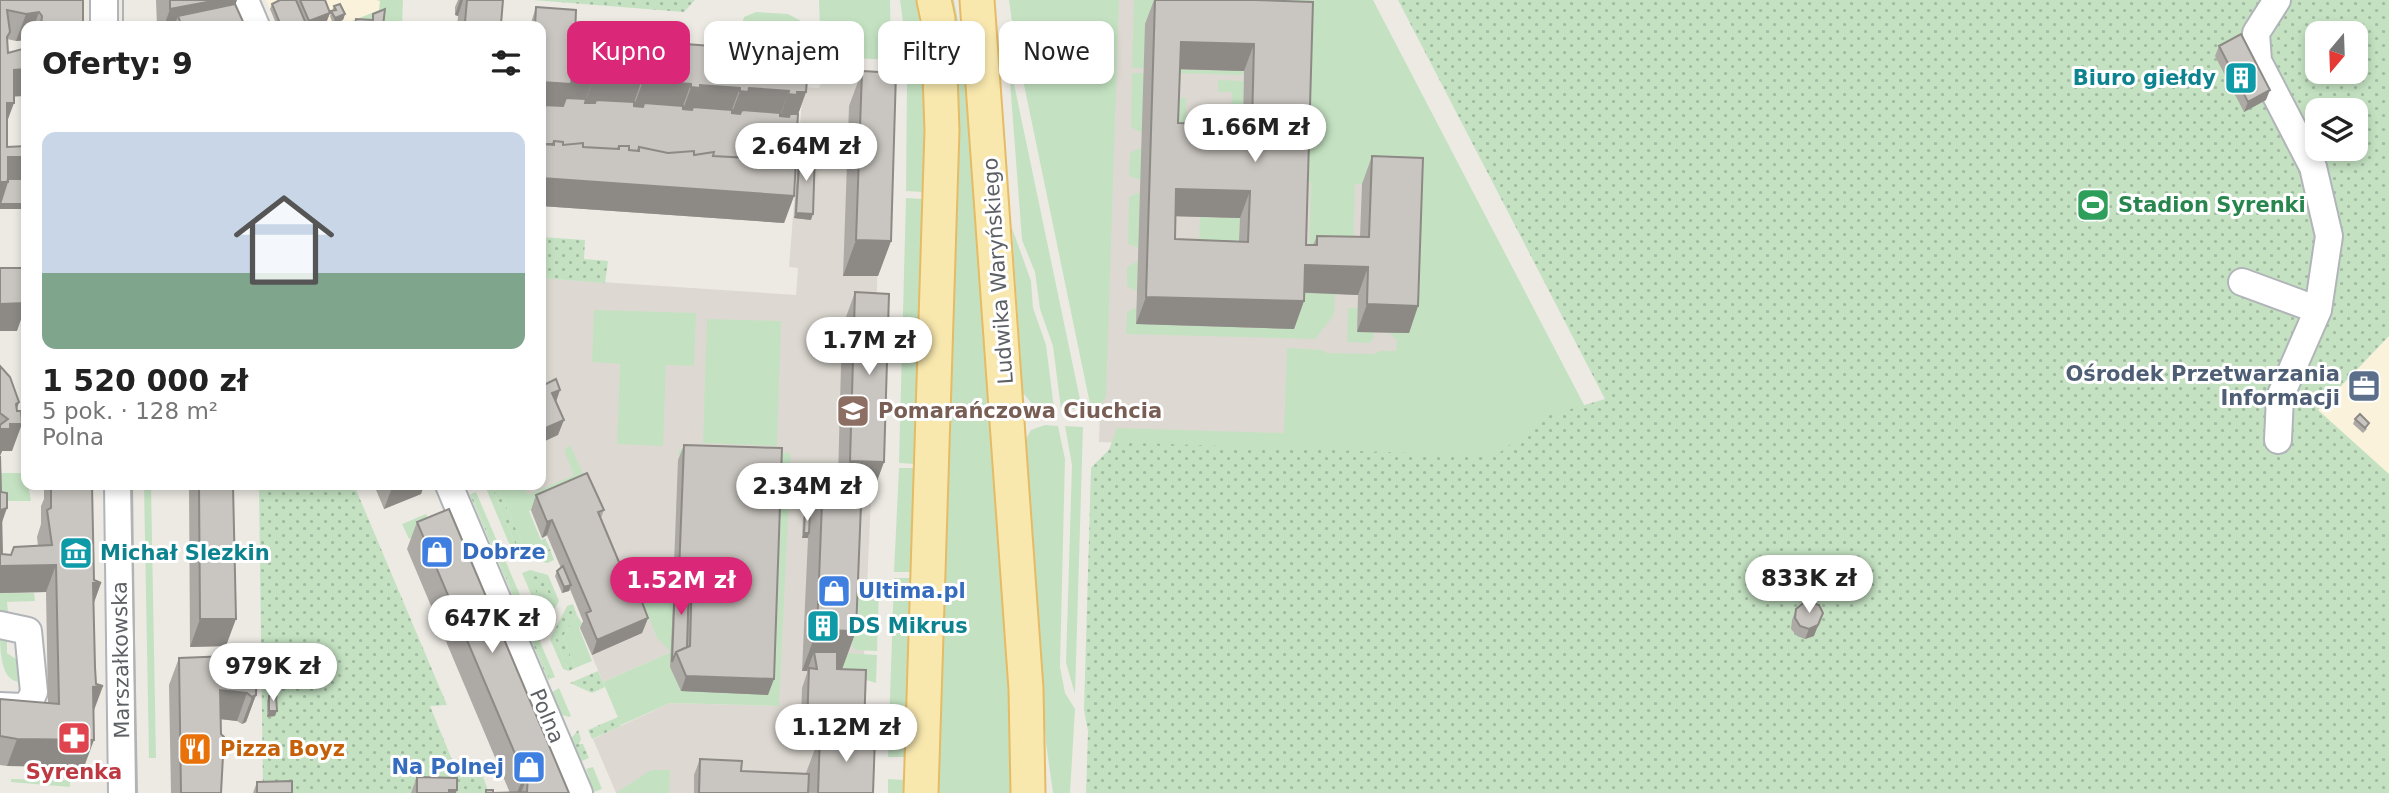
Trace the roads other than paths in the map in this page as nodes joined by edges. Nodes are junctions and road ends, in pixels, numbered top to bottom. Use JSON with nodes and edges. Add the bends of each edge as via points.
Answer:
{"nodes":[{"id":1,"x":104,"y":0,"type":"edge"},
{"id":2,"x":245,"y":0,"type":"edge"},
{"id":3,"x":934,"y":0,"type":"edge"},
{"id":4,"x":977,"y":0,"type":"edge"},
{"id":5,"x":2277,"y":0,"type":"edge"},
{"id":6,"x":104,"y":21,"type":"edge"},
{"id":7,"x":254,"y":21,"type":"edge"},
{"id":8,"x":2242,"y":282,"type":"dead end"},
{"id":9,"x":2318,"y":310,"type":"junction"},
{"id":10,"x":2278,"y":440,"type":"dead end"},
{"id":11,"x":118,"y":490,"type":"edge"},
{"id":12,"x":451,"y":490,"type":"edge"},
{"id":13,"x":0,"y":625,"type":"edge"},
{"id":14,"x":0,"y":706,"type":"edge"},
{"id":15,"x":122,"y":793,"type":"edge"},
{"id":16,"x":579,"y":793,"type":"edge"},
{"id":17,"x":921,"y":793,"type":"edge"},
{"id":18,"x":1028,"y":793,"type":"edge"}],
"edges":[{"from":1,"to":6,"type":"street"},
{"from":2,"to":7,"type":"street"},
{"from":3,"to":17,"type":"main road","via":[[942,130]]},
{"from":4,"to":18,"type":"main road","name":"Ludwika Waryńskiego","via":[[1026,689]]},
{"from":5,"to":9,"type":"street","via":[[2256,33],[2258,61],[2314,167],[2329,236]]},
{"from":8,"to":9,"type":"street"},
{"from":9,"to":10,"type":"street","via":[[2280,397]]},
{"from":11,"to":15,"type":"street","name":"Marszałkowska"},
{"from":12,"to":16,"type":"street","name":"Polna"},
{"from":13,"to":14,"type":"street","via":[[28,631],[34,692],[23,707]]}]}
